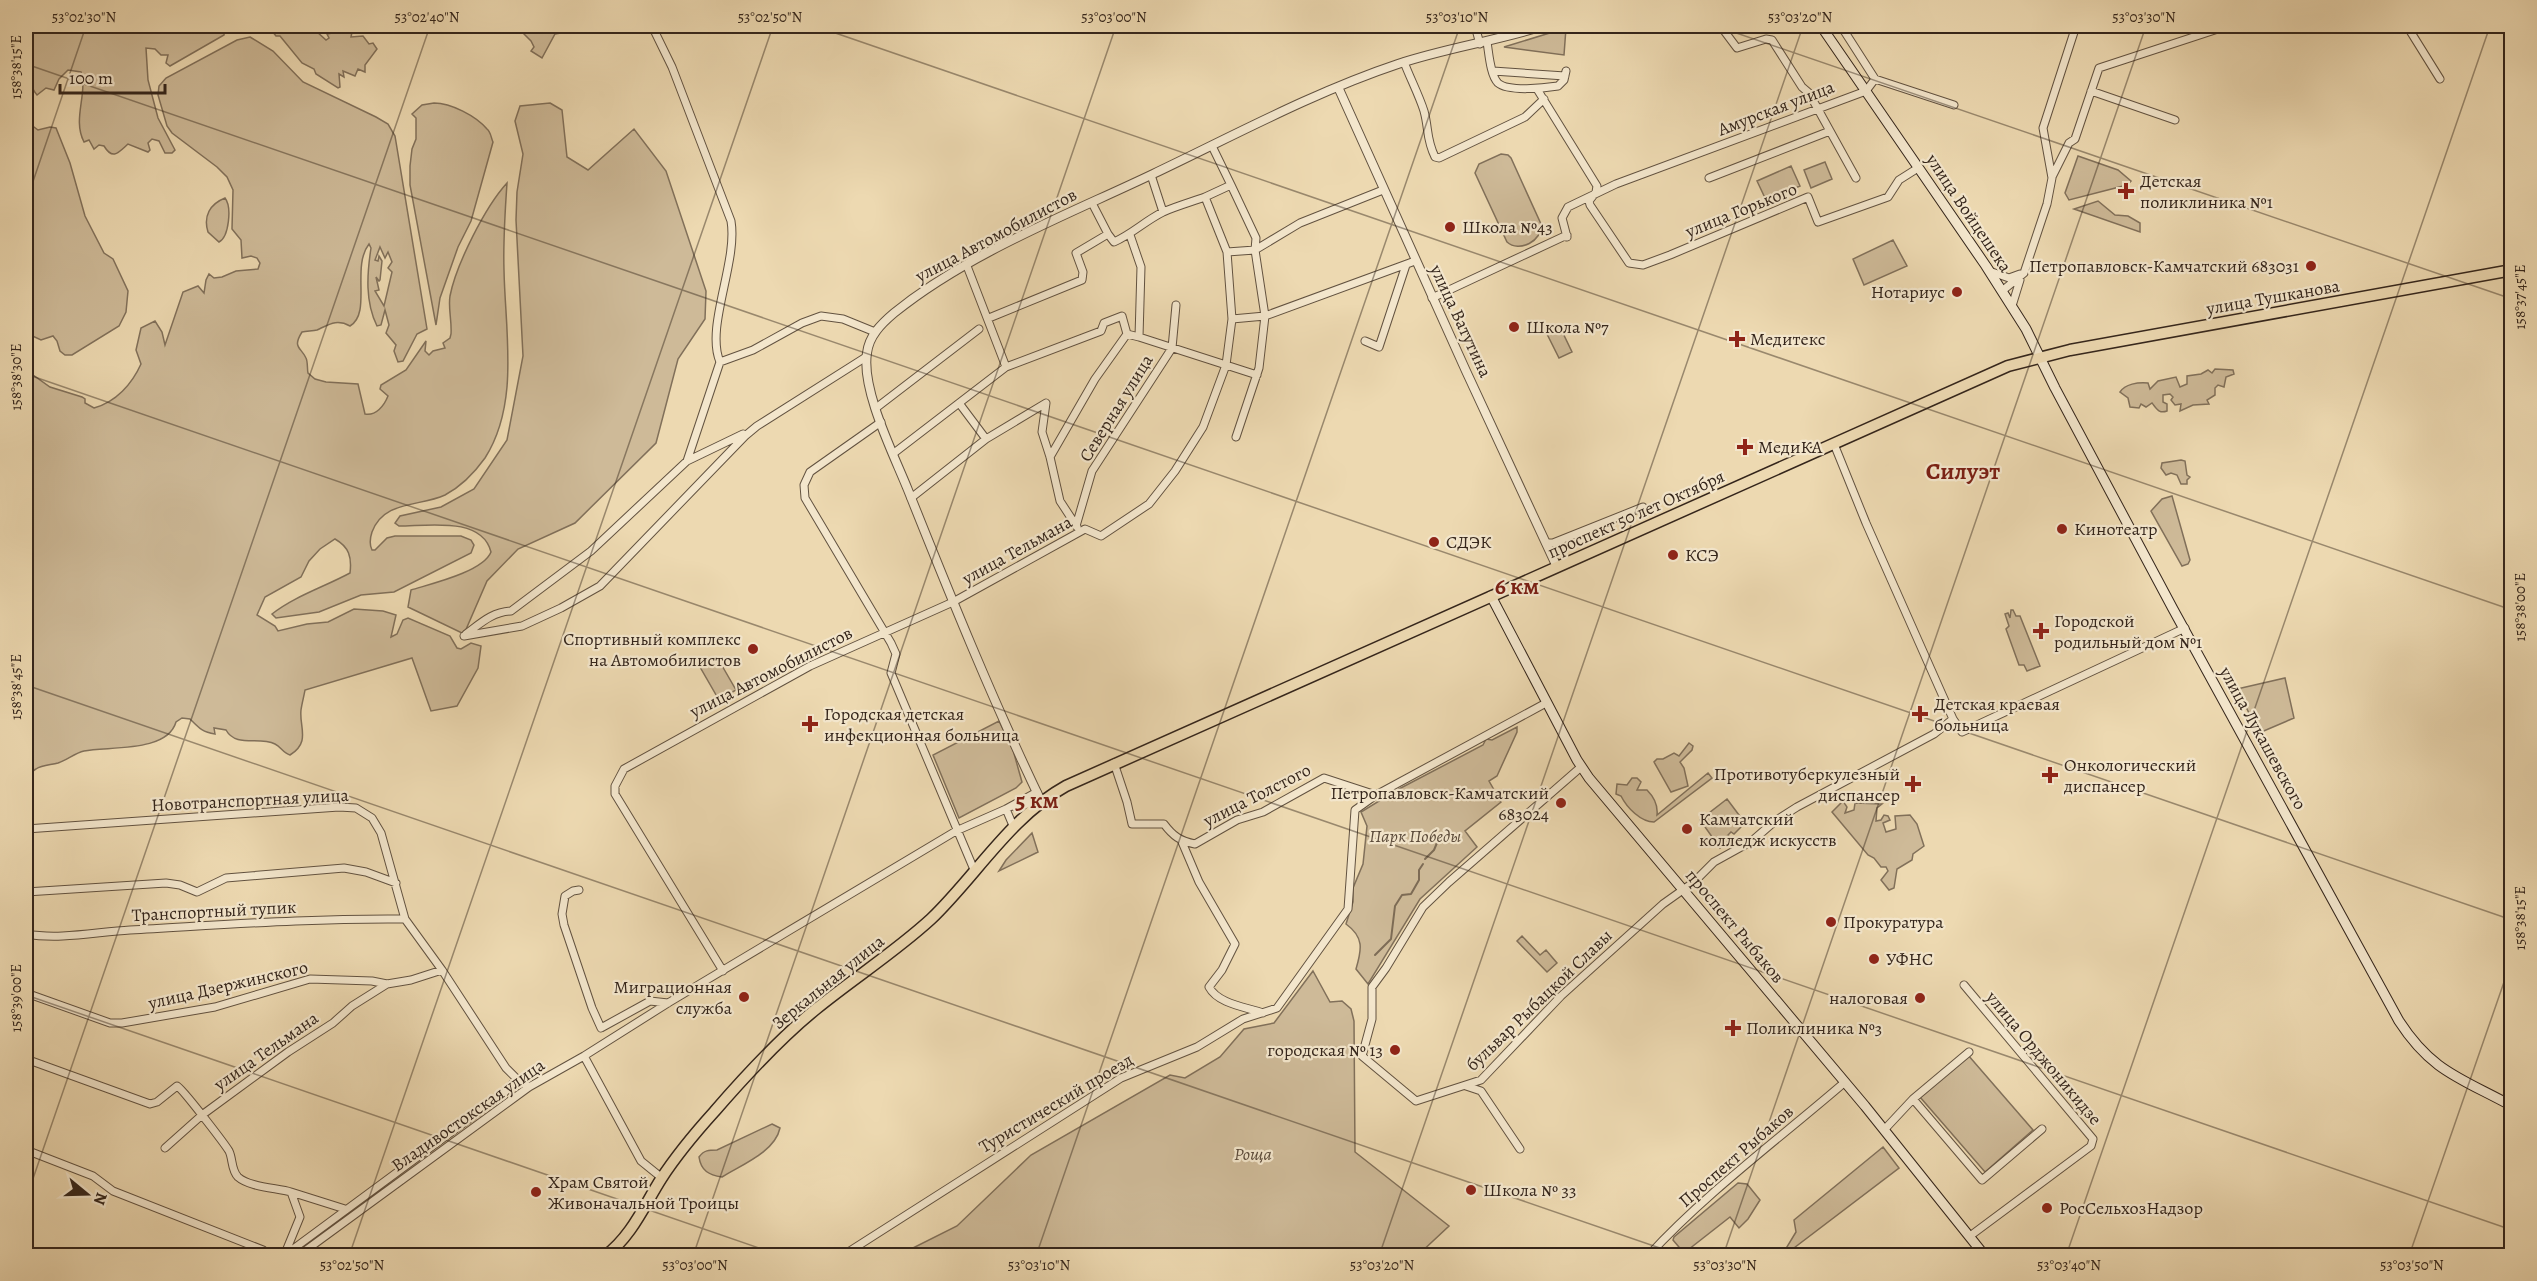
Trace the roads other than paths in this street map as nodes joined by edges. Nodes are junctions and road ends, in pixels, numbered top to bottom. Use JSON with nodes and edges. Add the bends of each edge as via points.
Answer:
{"nodes":[{"id":1,"x":652,"y":26,"type":"edge"},
{"id":2,"x":1475,"y":26,"type":"edge"},
{"id":3,"x":1544,"y":26,"type":"edge"},
{"id":4,"x":1821,"y":26,"type":"edge"},
{"id":5,"x":1841,"y":26,"type":"edge"},
{"id":6,"x":2076,"y":26,"type":"edge"},
{"id":7,"x":2227,"y":26,"type":"edge"},
{"id":8,"x":2407,"y":26,"type":"edge"},
{"id":9,"x":1722,"y":28,"type":"dead end"},
{"id":10,"x":1483,"y":43,"type":"junction"},
{"id":11,"x":1404,"y":63,"type":"junction"},
{"id":12,"x":1493,"y":71,"type":"junction"},
{"id":13,"x":1875,"y":79,"type":"junction"},
{"id":14,"x":2440,"y":79,"type":"dead end"},
{"id":15,"x":1338,"y":87,"type":"junction"},
{"id":16,"x":1537,"y":89,"type":"junction"},
{"id":17,"x":1866,"y":90,"type":"junction"},
{"id":18,"x":2091,"y":91,"type":"junction"},
{"id":19,"x":1544,"y":99,"type":"junction"},
{"id":20,"x":1954,"y":105,"type":"dead end"},
{"id":21,"x":1817,"y":108,"type":"junction"},
{"id":22,"x":2175,"y":120,"type":"dead end"},
{"id":23,"x":1830,"y":131,"type":"junction"},
{"id":24,"x":1212,"y":146,"type":"junction"},
{"id":25,"x":1918,"y":168,"type":"junction"},
{"id":26,"x":1151,"y":175,"type":"junction"},
{"id":27,"x":1709,"y":178,"type":"dead end"},
{"id":28,"x":1856,"y":178,"type":"dead end"},
{"id":29,"x":2052,"y":178,"type":"junction"},
{"id":30,"x":1231,"y":185,"type":"junction"},
{"id":31,"x":1383,"y":190,"type":"junction"},
{"id":32,"x":1595,"y":194,"type":"junction"},
{"id":33,"x":1205,"y":197,"type":"junction"},
{"id":34,"x":1092,"y":203,"type":"junction"},
{"id":35,"x":1163,"y":212,"type":"junction"},
{"id":36,"x":1108,"y":234,"type":"junction"},
{"id":37,"x":1130,"y":235,"type":"junction"},
{"id":38,"x":1255,"y":250,"type":"junction"},
{"id":39,"x":1227,"y":252,"type":"junction"},
{"id":40,"x":1416,"y":261,"type":"junction"},
{"id":41,"x":967,"y":266,"type":"junction"},
{"id":42,"x":1406,"y":266,"type":"junction"},
{"id":43,"x":2026,"y":268,"type":"junction"},
{"id":44,"x":2511,"y":270,"type":"edge"},
{"id":45,"x":1989,"y":271,"type":"junction"},
{"id":46,"x":2021,"y":277,"type":"junction"},
{"id":47,"x":2002,"y":291,"type":"junction"},
{"id":48,"x":1432,"y":298,"type":"junction"},
{"id":49,"x":1176,"y":305,"type":"dead end"},
{"id":50,"x":2012,"y":306,"type":"junction"},
{"id":51,"x":1265,"y":316,"type":"junction"},
{"id":52,"x":989,"y":318,"type":"junction"},
{"id":53,"x":1232,"y":319,"type":"junction"},
{"id":54,"x":979,"y":328,"type":"dead end"},
{"id":55,"x":875,"y":332,"type":"junction"},
{"id":56,"x":1126,"y":334,"type":"junction"},
{"id":57,"x":1139,"y":337,"type":"junction"},
{"id":58,"x":1365,"y":341,"type":"dead end"},
{"id":59,"x":1172,"y":348,"type":"junction"},
{"id":60,"x":866,"y":357,"type":"junction"},
{"id":61,"x":2040,"y":357,"type":"junction"},
{"id":62,"x":720,"y":362,"type":"junction"},
{"id":63,"x":1226,"y":365,"type":"junction"},
{"id":64,"x":1006,"y":367,"type":"junction"},
{"id":65,"x":1257,"y":375,"type":"junction"},
{"id":66,"x":959,"y":403,"type":"junction"},
{"id":67,"x":876,"y":408,"type":"junction"},
{"id":68,"x":881,"y":422,"type":"junction"},
{"id":69,"x":757,"y":426,"type":"junction"},
{"id":70,"x":1236,"y":437,"type":"dead end"},
{"id":71,"x":986,"y":439,"type":"junction"},
{"id":72,"x":1834,"y":444,"type":"junction"},
{"id":73,"x":894,"y":453,"type":"junction"},
{"id":74,"x":1050,"y":457,"type":"junction"},
{"id":75,"x":687,"y":461,"type":"junction"},
{"id":76,"x":911,"y":498,"type":"junction"},
{"id":77,"x":1643,"y":507,"type":"dead end"},
{"id":78,"x":1077,"y":526,"type":"junction"},
{"id":79,"x":1085,"y":529,"type":"junction"},
{"id":80,"x":1546,"y":543,"type":"junction"},
{"id":81,"x":1557,"y":567,"type":"junction"},
{"id":82,"x":1491,"y":596,"type":"junction"},
{"id":83,"x":953,"y":602,"type":"junction"},
{"id":84,"x":2185,"y":628,"type":"junction"},
{"id":85,"x":886,"y":633,"type":"junction"},
{"id":86,"x":1546,"y":703,"type":"junction"},
{"id":87,"x":1953,"y":718,"type":"junction"},
{"id":88,"x":1114,"y":764,"type":"junction"},
{"id":89,"x":1581,"y":767,"type":"junction"},
{"id":90,"x":1376,"y":795,"type":"junction"},
{"id":91,"x":1039,"y":796,"type":"junction"},
{"id":92,"x":1006,"y":809,"type":"junction"},
{"id":93,"x":1014,"y":828,"type":"junction"},
{"id":94,"x":26,"y":829,"type":"edge"},
{"id":95,"x":956,"y":831,"type":"junction"},
{"id":96,"x":1182,"y":842,"type":"junction"},
{"id":97,"x":975,"y":872,"type":"junction"},
{"id":98,"x":396,"y":884,"type":"junction"},
{"id":99,"x":1683,"y":889,"type":"junction"},
{"id":100,"x":579,"y":890,"type":"dead end"},
{"id":101,"x":26,"y":892,"type":"edge"},
{"id":102,"x":405,"y":919,"type":"junction"},
{"id":103,"x":26,"y":934,"type":"edge"},
{"id":104,"x":442,"y":970,"type":"junction"},
{"id":105,"x":723,"y":971,"type":"junction"},
{"id":106,"x":387,"y":984,"type":"junction"},
{"id":107,"x":1964,"y":985,"type":"dead end"},
{"id":108,"x":26,"y":993,"type":"edge"},
{"id":109,"x":668,"y":1003,"type":"junction"},
{"id":110,"x":1263,"y":1013,"type":"junction"},
{"id":111,"x":1969,"y":1052,"type":"dead end"},
{"id":112,"x":584,"y":1056,"type":"junction"},
{"id":113,"x":26,"y":1059,"type":"edge"},
{"id":114,"x":517,"y":1079,"type":"junction"},
{"id":115,"x":1845,"y":1082,"type":"junction"},
{"id":116,"x":1466,"y":1086,"type":"junction"},
{"id":117,"x":529,"y":1087,"type":"junction"},
{"id":118,"x":1913,"y":1099,"type":"junction"},
{"id":119,"x":2511,"y":1104,"type":"edge"},
{"id":120,"x":202,"y":1115,"type":"junction"},
{"id":121,"x":2043,"y":1129,"type":"dead end"},
{"id":122,"x":1884,"y":1130,"type":"junction"},
{"id":123,"x":165,"y":1148,"type":"dead end"},
{"id":124,"x":1520,"y":1149,"type":"dead end"},
{"id":125,"x":26,"y":1150,"type":"edge"},
{"id":126,"x":662,"y":1178,"type":"junction"},
{"id":127,"x":291,"y":1192,"type":"junction"},
{"id":128,"x":345,"y":1209,"type":"junction"},
{"id":129,"x":1970,"y":1236,"type":"junction"},
{"id":130,"x":270,"y":1256,"type":"edge"},
{"id":131,"x":284,"y":1256,"type":"edge"},
{"id":132,"x":298,"y":1256,"type":"edge"},
{"id":133,"x":605,"y":1256,"type":"edge"},
{"id":134,"x":842,"y":1256,"type":"edge"},
{"id":135,"x":1648,"y":1256,"type":"edge"},
{"id":136,"x":1985,"y":1256,"type":"edge"}],
"edges":[{"from":1,"to":62,"type":"street","via":[[672,67],[731,221],[734,242],[719,314],[716,353]]},
{"from":2,"to":10,"type":"street"},
{"from":3,"to":10,"type":"street","name":"улица Автомобилистов"},
{"from":4,"to":17,"type":"main road","name":"улица Войцешека"},
{"from":5,"to":13,"type":"street"},
{"from":6,"to":29,"type":"street","via":[[2043,128]]},
{"from":7,"to":18,"type":"street","via":[[2099,68]]},
{"from":8,"to":14,"type":"street"},
{"from":9,"to":21,"type":"street","via":[[1737,48],[1772,40]]},
{"from":10,"to":11,"type":"street","name":"улица Автомобилистов"},
{"from":10,"to":12,"type":"street"},
{"from":11,"to":15,"type":"street","name":"улица Автомобилистов"},
{"from":11,"to":19,"type":"street","via":[[1423,108],[1427,141],[1435,157],[1524,117]]},
{"from":12,"to":16,"type":"street","via":[[1503,86]]},
{"from":12,"to":16,"type":"street","via":[[1565,73],[1558,86]]},
{"from":13,"to":17,"type":"street"},
{"from":13,"to":20,"type":"street"},
{"from":15,"to":24,"type":"street","name":"улица Автомобилистов"},
{"from":15,"to":31,"type":"street","name":"улица Ватутина"},
{"from":16,"to":19,"type":"street","name":"улица Горького"},
{"from":17,"to":21,"type":"street","name":"Амурская улица"},
{"from":17,"to":25,"type":"main road","name":"улица Войцешека"},
{"from":18,"to":22,"type":"street"},
{"from":18,"to":29,"type":"street","via":[[2075,139],[2069,143]]},
{"from":19,"to":32,"type":"street","name":"улица Горького","via":[[1595,182]]},
{"from":21,"to":23,"type":"street"},
{"from":21,"to":32,"type":"street","name":"Амурская улица"},
{"from":23,"to":27,"type":"street"},
{"from":23,"to":28,"type":"street"},
{"from":24,"to":26,"type":"street","name":"улица Автомобилистов"},
{"from":24,"to":30,"type":"street"},
{"from":25,"to":32,"type":"street","name":"улица Горького","via":[[1899,180],[1888,197],[1818,222],[1808,197],[1644,265],[1629,263],[1590,205]]},
{"from":25,"to":45,"type":"main road","name":"улица Войцешека"},
{"from":26,"to":34,"type":"street","name":"улица Автомобилистов"},
{"from":26,"to":35,"type":"street"},
{"from":29,"to":43,"type":"street"},
{"from":30,"to":33,"type":"street"},
{"from":30,"to":38,"type":"street","via":[[1256,238]]},
{"from":31,"to":38,"type":"street","via":[[1300,224]]},
{"from":31,"to":40,"type":"street","name":"улица Ватутина"},
{"from":32,"to":48,"type":"street","via":[[1564,210],[1567,236]]},
{"from":33,"to":35,"type":"street"},
{"from":33,"to":39,"type":"street","name":"улица Тельмана"},
{"from":34,"to":36,"type":"street"},
{"from":34,"to":41,"type":"street","name":"улица Автомобилистов"},
{"from":35,"to":37,"type":"street"},
{"from":36,"to":37,"type":"street","via":[[1114,242]]},
{"from":36,"to":52,"type":"street","via":[[1076,253],[1082,279]]},
{"from":37,"to":57,"type":"street","via":[[1141,267]]},
{"from":38,"to":39,"type":"street"},
{"from":38,"to":51,"type":"street"},
{"from":39,"to":53,"type":"street","name":"улица Тельмана"},
{"from":40,"to":42,"type":"street"},
{"from":40,"to":48,"type":"street","name":"улица Ватутина"},
{"from":41,"to":52,"type":"street"},
{"from":41,"to":55,"type":"street","name":"улица Автомобилистов","via":[[906,304]]},
{"from":42,"to":51,"type":"street"},
{"from":42,"to":58,"type":"street","via":[[1379,347]]},
{"from":43,"to":45,"type":"street","via":[[2009,278]]},
{"from":43,"to":46,"type":"street"},
{"from":44,"to":61,"type":"main road","name":"улица Тушканова"},
{"from":45,"to":47,"type":"main road","name":"улица Войцешека"},
{"from":46,"to":47,"type":"street"},
{"from":46,"to":50,"type":"street"},
{"from":47,"to":50,"type":"main road","name":"улица Войцешека"},
{"from":48,"to":80,"type":"street","name":"улица Ватутина"},
{"from":49,"to":59,"type":"street","name":"Северная улица"},
{"from":50,"to":61,"type":"main road","name":"улица Войцешека"},
{"from":51,"to":53,"type":"street"},
{"from":51,"to":65,"type":"street"},
{"from":52,"to":64,"type":"street"},
{"from":53,"to":63,"type":"street","name":"улица Тельмана"},
{"from":54,"to":67,"type":"street"},
{"from":55,"to":60,"type":"street","name":"улица Автомобилистов"},
{"from":55,"to":62,"type":"street","via":[[843,319],[821,316],[753,351]]},
{"from":56,"to":57,"type":"street"},
{"from":56,"to":64,"type":"street","via":[[1122,316],[1104,323],[1101,331]]},
{"from":56,"to":74,"type":"street"},
{"from":57,"to":59,"type":"street"},
{"from":59,"to":63,"type":"street"},
{"from":59,"to":78,"type":"street","name":"Северная улица","via":[[1092,471]]},
{"from":60,"to":67,"type":"street","name":"улица Автомобилистов"},
{"from":60,"to":69,"type":"street"},
{"from":61,"to":72,"type":"main road","name":"проспект 50 лет Октября","via":[[2008,366]]},
{"from":61,"to":84,"type":"main road","name":"улица Лукашевского"},
{"from":62,"to":75,"type":"street"},
{"from":63,"to":65,"type":"street"},
{"from":63,"to":79,"type":"street","name":"улица Тельмана","via":[[1203,427],[1149,504],[1101,536]]},
{"from":64,"to":66,"type":"street"},
{"from":65,"to":70,"type":"street"},
{"from":66,"to":71,"type":"street"},
{"from":66,"to":73,"type":"street"},
{"from":67,"to":68,"type":"street","name":"улица Автомобилистов"},
{"from":68,"to":73,"type":"street","name":"улица Автомобилистов"},
{"from":68,"to":85,"type":"street","via":[[810,472],[804,486],[805,498]]},
{"from":69,"to":75,"type":"street"},
{"from":69,"to":75,"type":"street","via":[[600,586],[522,626],[464,636],[489,616],[511,611],[591,551]]},
{"from":71,"to":74,"type":"street","via":[[1046,403],[1042,432]]},
{"from":71,"to":76,"type":"street"},
{"from":72,"to":81,"type":"main road","name":"проспект 50 лет Октября"},
{"from":72,"to":87,"type":"street"},
{"from":73,"to":76,"type":"street","name":"улица Автомобилистов"},
{"from":74,"to":78,"type":"street","via":[[1060,501]]},
{"from":76,"to":83,"type":"street","name":"улица Автомобилистов"},
{"from":77,"to":80,"type":"street"},
{"from":78,"to":79,"type":"street"},
{"from":79,"to":83,"type":"street","name":"улица Тельмана"},
{"from":80,"to":81,"type":"street","name":"улица Ватутина"},
{"from":81,"to":82,"type":"main road","name":"проспект 50 лет Октября"},
{"from":82,"to":86,"type":"main road","name":"проспект Рыбаков"},
{"from":82,"to":88,"type":"main road","name":"проспект 50 лет Октября"},
{"from":83,"to":85,"type":"street","name":"улица Автомобилистов"},
{"from":83,"to":91,"type":"street","name":"улица Автомобилистов"},
{"from":84,"to":87,"type":"street","via":[[1962,732]]},
{"from":84,"to":119,"type":"main road","name":"улица Лукашевского","via":[[2405,1031],[2434,1064]]},
{"from":85,"to":95,"type":"street","via":[[896,654],[891,673]]},
{"from":85,"to":105,"type":"street","name":"улица Автомобилистов","via":[[810,666],[624,769],[615,786],[615,794]]},
{"from":86,"to":89,"type":"main road","name":"проспект Рыбаков"},
{"from":86,"to":90,"type":"street"},
{"from":87,"to":99,"type":"street","name":"бульвар Рыбацкой Славы","via":[[1929,737],[1786,813],[1754,839],[1714,862]]},
{"from":88,"to":91,"type":"main road","name":"проспект 50 лет Октября"},
{"from":88,"to":96,"type":"street","via":[[1132,824],[1164,824]]},
{"from":89,"to":99,"type":"main road","name":"проспект Рыбаков"},
{"from":89,"to":116,"type":"street","name":"бульвар Рыбацкой Славы","via":[[1423,907],[1372,987],[1372,1019],[1362,1056],[1416,1101]]},
{"from":90,"to":96,"type":"street","name":"улица Толстого","via":[[1324,778],[1195,844]]},
{"from":90,"to":110,"type":"street","name":"Туристический проезд","via":[[1355,810],[1348,909],[1277,1008]]},
{"from":91,"to":92,"type":"street","name":"Владивостокская улица"},
{"from":91,"to":93,"type":"main road","name":"Зеркальная улица"},
{"from":92,"to":93,"type":"street"},
{"from":92,"to":95,"type":"street","name":"Владивостокская улица"},
{"from":93,"to":97,"type":"main road","name":"Зеркальная улица"},
{"from":94,"to":98,"type":"street","name":"Новотранспортная улица","via":[[351,806],[365,811],[376,823]]},
{"from":95,"to":97,"type":"street"},
{"from":95,"to":105,"type":"street","name":"Владивостокская улица"},
{"from":96,"to":110,"type":"street","via":[[1199,882],[1235,944],[1209,987],[1223,1000]]},
{"from":97,"to":126,"type":"main road","name":"Зеркальная улица","via":[[917,931],[788,1033],[715,1111]]},
{"from":98,"to":101,"type":"street","via":[[344,868],[226,878],[197,892],[166,884]]},
{"from":98,"to":102,"type":"street","name":"Новотранспортная улица"},
{"from":99,"to":115,"type":"main road","name":"проспект Рыбаков"},
{"from":99,"to":116,"type":"street","name":"бульвар Рыбацкой Славы","via":[[1545,1012],[1481,1080]]},
{"from":100,"to":109,"type":"street","via":[[565,896],[562,914],[601,1028],[650,1001]]},
{"from":102,"to":103,"type":"street","name":"Транспортный тупик","via":[[225,923],[57,937]]},
{"from":102,"to":104,"type":"street","name":"Новотранспортная улица"},
{"from":104,"to":106,"type":"street","name":"улица Дзержинского"},
{"from":104,"to":114,"type":"street","name":"Новотранспортная улица"},
{"from":105,"to":109,"type":"street","name":"Владивостокская улица"},
{"from":106,"to":108,"type":"street","name":"улица Дзержинского","via":[[310,979],[215,1007],[118,1024]]},
{"from":106,"to":120,"type":"street","name":"улица Тельмана"},
{"from":107,"to":129,"type":"street","name":"улица Орджоникидзе","via":[[2092,1139],[2091,1146]]},
{"from":109,"to":112,"type":"street","name":"Владивостокская улица"},
{"from":110,"to":134,"type":"street","name":"Туристический проезд","via":[[1197,1047],[1122,1078]]},
{"from":111,"to":118,"type":"street"},
{"from":112,"to":117,"type":"street","name":"Владивостокская улица"},
{"from":112,"to":126,"type":"street","via":[[641,1161]]},
{"from":113,"to":120,"type":"street","via":[[150,1104],[177,1086]]},
{"from":114,"to":117,"type":"street","name":"Новотранспортная улица"},
{"from":114,"to":128,"type":"street","via":[[504,1094]]},
{"from":115,"to":122,"type":"main road","name":"проспект Рыбаков"},
{"from":115,"to":135,"type":"street","name":"Проспект Рыбаков","via":[[1741,1169]]},
{"from":116,"to":124,"type":"street","via":[[1481,1091]]},
{"from":117,"to":132,"type":"street","name":"Владивостокская улица"},
{"from":118,"to":121,"type":"street","via":[[1982,1180]]},
{"from":118,"to":122,"type":"street"},
{"from":120,"to":123,"type":"street","name":"улица Тельмана"},
{"from":120,"to":127,"type":"street","via":[[230,1152],[233,1171],[239,1178]]},
{"from":122,"to":129,"type":"main road","name":"проспект Рыбаков"},
{"from":125,"to":130,"type":"street"},
{"from":126,"to":133,"type":"main road","name":"Зеркальная улица","via":[[624,1238]]},
{"from":127,"to":128,"type":"street"},
{"from":127,"to":131,"type":"street","via":[[300,1217]]},
{"from":128,"to":131,"type":"street"},
{"from":129,"to":136,"type":"main road","name":"проспект Рыбаков"}]}
